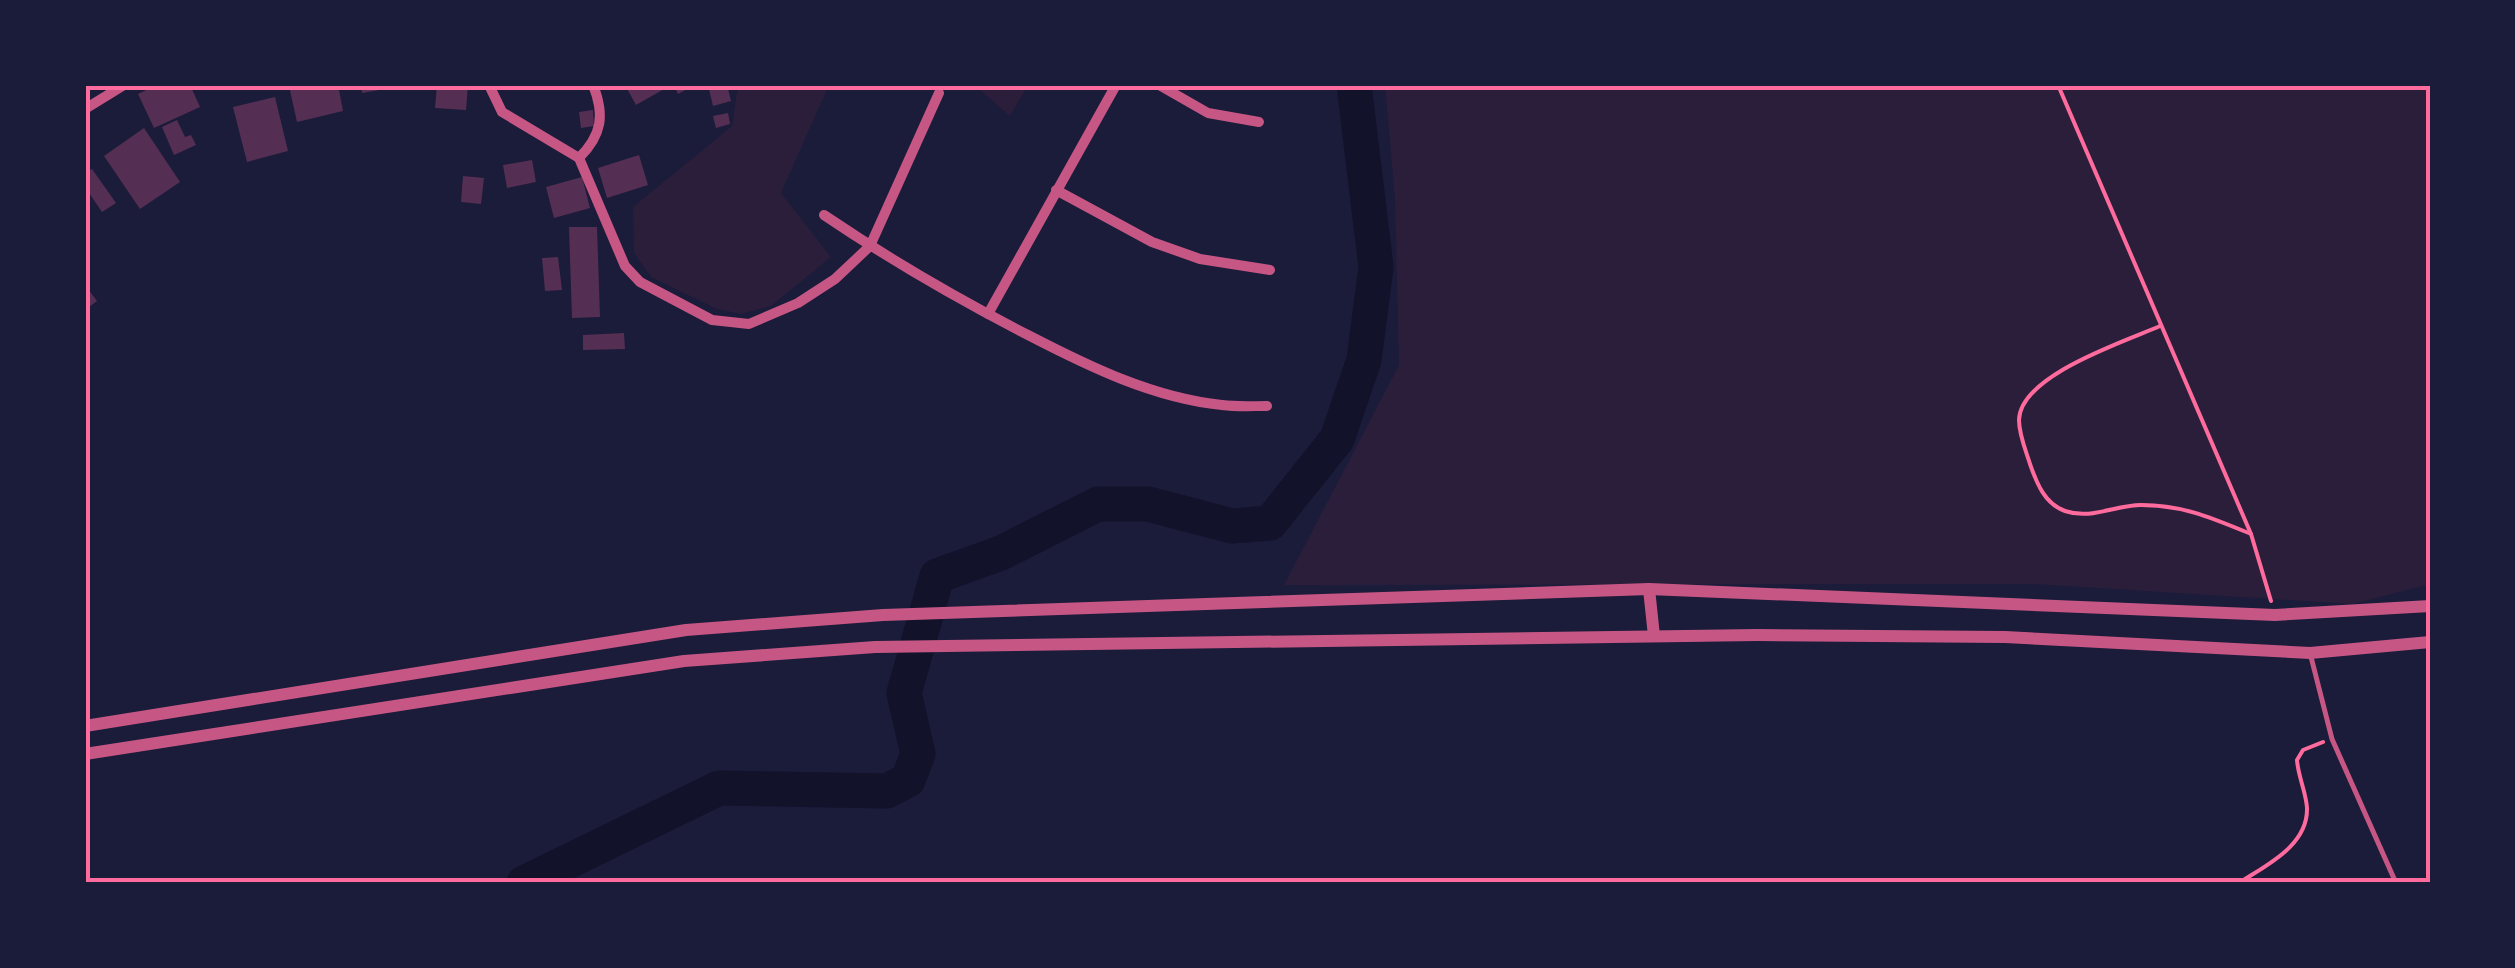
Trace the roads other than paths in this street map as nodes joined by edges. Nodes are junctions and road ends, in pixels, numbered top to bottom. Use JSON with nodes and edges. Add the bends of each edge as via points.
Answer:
{"nodes":[{"id":1,"x":124,"y":85,"type":"edge"},
{"id":2,"x":489,"y":85,"type":"edge"},
{"id":3,"x":593,"y":85,"type":"edge"},
{"id":4,"x":1116,"y":85,"type":"edge"},
{"id":5,"x":1159,"y":85,"type":"edge"},
{"id":6,"x":939,"y":94,"type":"dead end"},
{"id":7,"x":85,"y":109,"type":"edge"},
{"id":8,"x":1259,"y":122,"type":"dead end"},
{"id":9,"x":579,"y":158,"type":"junction"},
{"id":10,"x":1056,"y":190,"type":"junction"},
{"id":11,"x":824,"y":215,"type":"dead end"},
{"id":12,"x":870,"y":246,"type":"junction"},
{"id":13,"x":1270,"y":270,"type":"dead end"},
{"id":14,"x":988,"y":314,"type":"junction"},
{"id":15,"x":1268,"y":406,"type":"dead end"},
{"id":16,"x":1649,"y":589,"type":"junction"},
{"id":17,"x":2430,"y":606,"type":"edge"},
{"id":18,"x":1654,"y":636,"type":"junction"},
{"id":19,"x":2430,"y":642,"type":"edge"},
{"id":20,"x":2310,"y":653,"type":"junction"},
{"id":21,"x":85,"y":726,"type":"edge"},
{"id":22,"x":85,"y":754,"type":"edge"},
{"id":23,"x":2396,"y":883,"type":"edge"}],
"edges":[{"from":1,"to":7,"type":"street"},
{"from":2,"to":9,"type":"street","via":[[502,112]]},
{"from":3,"to":9,"type":"street","via":[[600,131]]},
{"from":4,"to":10,"type":"street"},
{"from":5,"to":8,"type":"street","via":[[1208,112]]},
{"from":6,"to":12,"type":"street"},
{"from":9,"to":12,"type":"street","via":[[625,266],[640,282],[712,320],[749,324],[798,303]]},
{"from":10,"to":13,"type":"street","via":[[1152,242],[1200,259]]},
{"from":10,"to":14,"type":"street"},
{"from":11,"to":12,"type":"street"},
{"from":12,"to":14,"type":"street"},
{"from":14,"to":15,"type":"street","via":[[1091,367],[1166,393]]},
{"from":16,"to":17,"type":"street","via":[[2275,615]]},
{"from":16,"to":18,"type":"street"},
{"from":16,"to":21,"type":"street","via":[[968,611],[686,630]]},
{"from":18,"to":20,"type":"street","via":[[2004,637]]},
{"from":18,"to":22,"type":"street","via":[[875,647],[684,662]]},
{"from":19,"to":20,"type":"street"},
{"from":20,"to":23,"type":"lane","via":[[2332,738]]}]}
